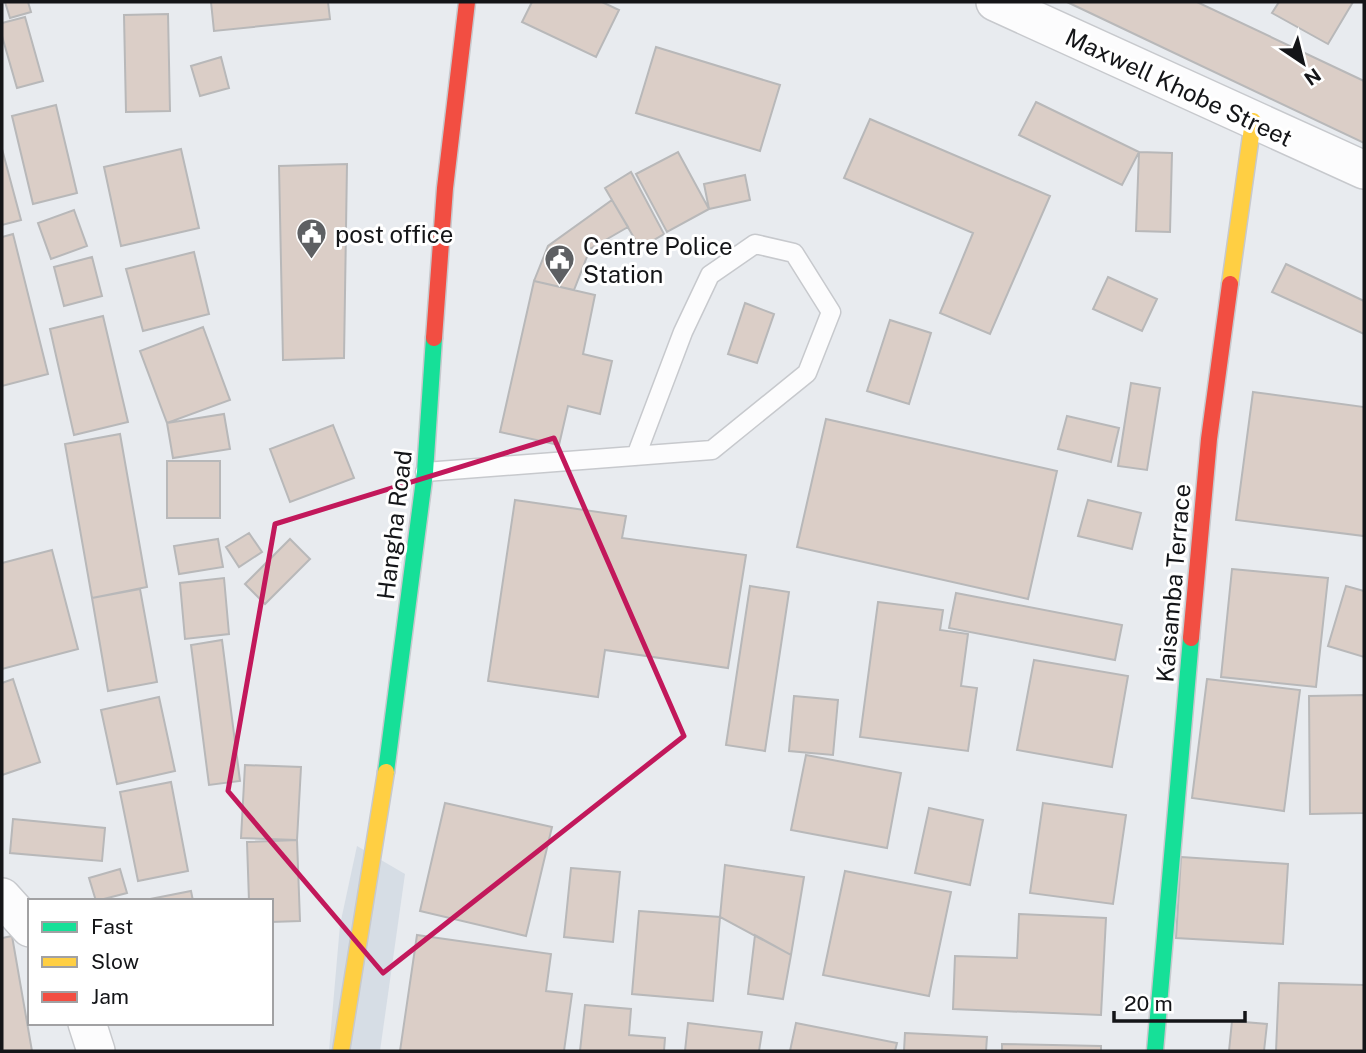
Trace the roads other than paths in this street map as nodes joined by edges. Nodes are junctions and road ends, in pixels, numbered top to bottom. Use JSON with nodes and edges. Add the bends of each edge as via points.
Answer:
{"nodes":[{"id":1,"x":467,"y":2,"type":"edge"},
{"id":2,"x":995,"y":2,"type":"edge"},
{"id":3,"x":1253,"y":121,"type":"junction"},
{"id":4,"x":1364,"y":170,"type":"edge"},
{"id":5,"x":636,"y":456,"type":"junction"},
{"id":6,"x":425,"y":472,"type":"junction"},
{"id":7,"x":2,"y":897,"type":"edge"},
{"id":8,"x":28,"y":926,"type":"edge"},
{"id":9,"x":88,"y":1025,"type":"edge"},
{"id":10,"x":96,"y":1051,"type":"edge"},
{"id":11,"x":341,"y":1051,"type":"edge"},
{"id":12,"x":1155,"y":1051,"type":"edge"}],
"edges":[{"from":1,"to":6,"type":"main road","name":"Hangha Road","via":[[445,188]]},
{"from":2,"to":3,"type":"street","name":"Maxwell Khobe Street"},
{"from":3,"to":4,"type":"street","name":"Maxwell Khobe Street"},
{"from":3,"to":12,"type":"main road","name":"Kaisamba Terrace","via":[[1209,439]]},
{"from":5,"to":5,"type":"lane","via":[[712,450],[807,373],[831,312],[794,253],[755,244],[710,275]]},
{"from":5,"to":6,"type":"lane"},
{"from":6,"to":11,"type":"main road","name":"Hangha Road","via":[[389,755]]},
{"from":7,"to":8,"type":"street"},
{"from":9,"to":10,"type":"street"}]}
